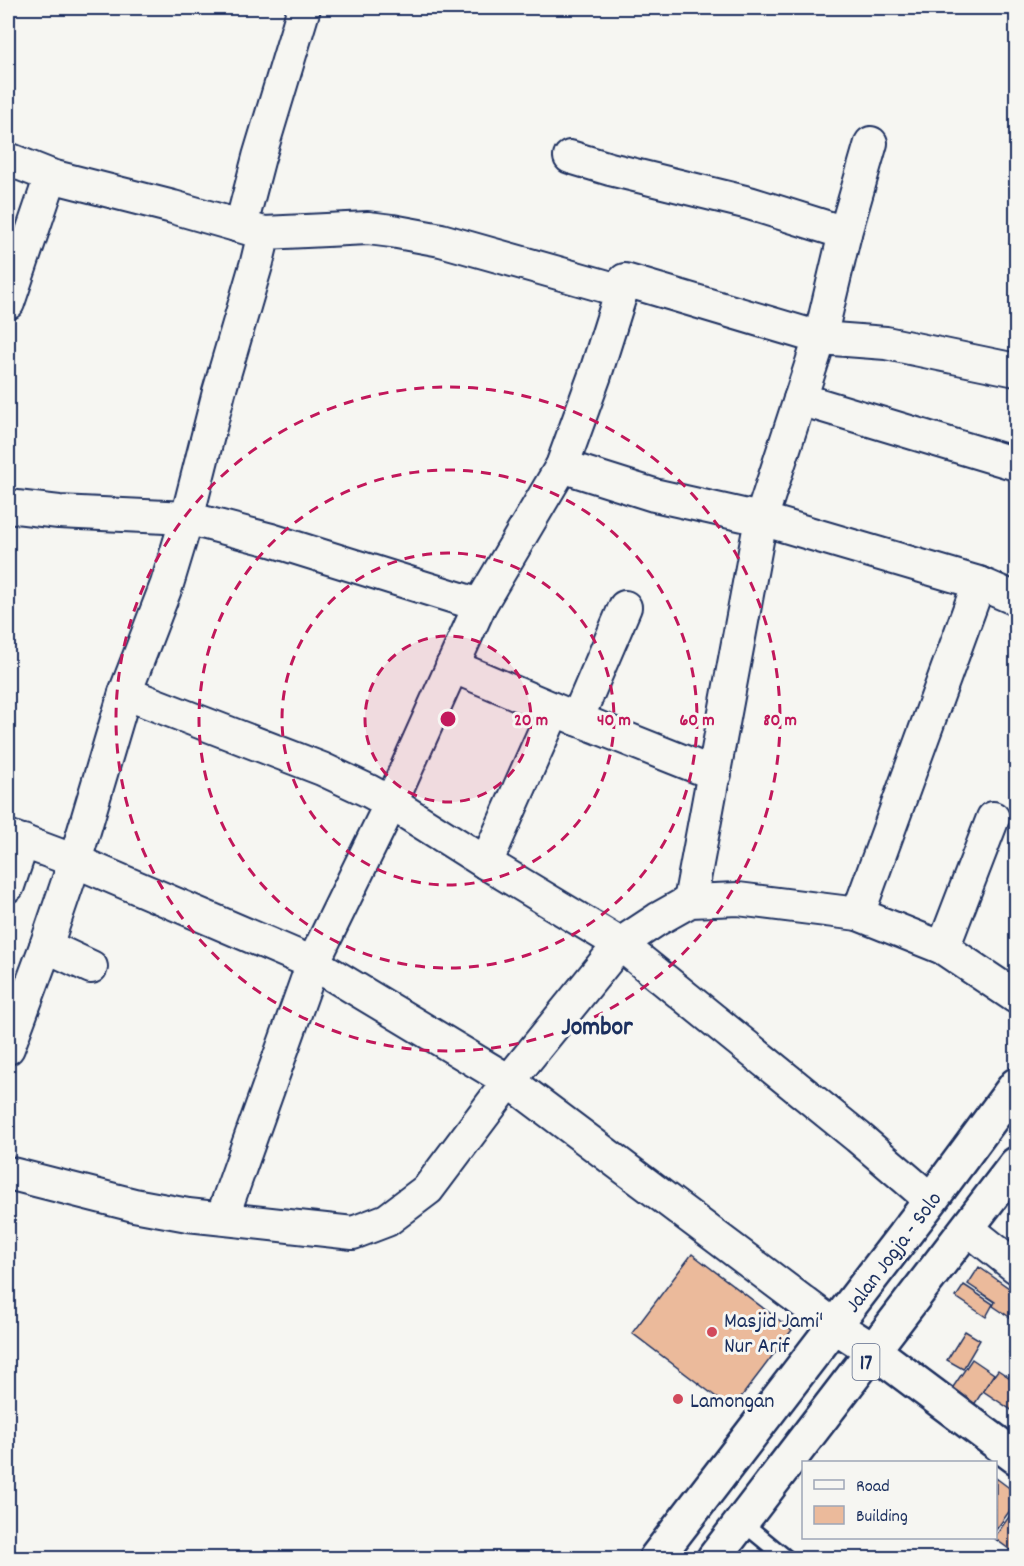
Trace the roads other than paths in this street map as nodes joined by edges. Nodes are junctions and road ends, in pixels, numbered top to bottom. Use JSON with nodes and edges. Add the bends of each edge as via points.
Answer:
{"nodes":[{"id":1,"x":304,"y":8,"type":"edge"},
{"id":2,"x":871,"y":143,"type":"dead end"},
{"id":3,"x":570,"y":157,"type":"dead end"},
{"id":4,"x":8,"y":159,"type":"edge"},
{"id":5,"x":51,"y":176,"type":"junction"},
{"id":6,"x":250,"y":230,"type":"junction"},
{"id":7,"x":845,"y":234,"type":"junction"},
{"id":8,"x":622,"y":291,"type":"junction"},
{"id":9,"x":8,"y":303,"type":"edge"},
{"id":10,"x":820,"y":338,"type":"junction"},
{"id":11,"x":1017,"y":370,"type":"edge"},
{"id":12,"x":800,"y":399,"type":"junction"},
{"id":13,"x":1017,"y":464,"type":"edge"},
{"id":14,"x":562,"y":466,"type":"junction"},
{"id":15,"x":8,"y":506,"type":"edge"},
{"id":16,"x":187,"y":519,"type":"junction"},
{"id":17,"x":761,"y":519,"type":"junction"},
{"id":18,"x":979,"y":583,"type":"junction"},
{"id":19,"x":1017,"y":599,"type":"edge"},
{"id":20,"x":480,"y":605,"type":"junction"},
{"id":21,"x":625,"y":607,"type":"dead end"},
{"id":22,"x":452,"y":666,"type":"junction"},
{"id":23,"x":125,"y":693,"type":"junction"},
{"id":24,"x":565,"y":715,"type":"junction"},
{"id":25,"x":715,"y":774,"type":"junction"},
{"id":26,"x":391,"y":802,"type":"junction"},
{"id":27,"x":993,"y":818,"type":"dead end"},
{"id":28,"x":15,"y":839,"type":"edge"},
{"id":29,"x":75,"y":861,"type":"junction"},
{"id":30,"x":486,"y":863,"type":"junction"},
{"id":31,"x":8,"y":886,"type":"edge"},
{"id":32,"x":690,"y":901,"type":"junction"},
{"id":33,"x":858,"y":914,"type":"junction"},
{"id":34,"x":620,"y":944,"type":"junction"},
{"id":35,"x":46,"y":946,"type":"junction"},
{"id":36,"x":943,"y":948,"type":"junction"},
{"id":37,"x":313,"y":963,"type":"junction"},
{"id":38,"x":91,"y":967,"type":"dead end"},
{"id":39,"x":1017,"y":997,"type":"edge"},
{"id":40,"x":9,"y":1038,"type":"edge"},
{"id":41,"x":509,"y":1081,"type":"junction"},
{"id":42,"x":1017,"y":1085,"type":"edge"},
{"id":43,"x":1017,"y":1164,"type":"edge"},
{"id":44,"x":8,"y":1173,"type":"edge"},
{"id":45,"x":931,"y":1200,"type":"junction"},
{"id":46,"x":222,"y":1218,"type":"junction"},
{"id":47,"x":967,"y":1228,"type":"junction"},
{"id":48,"x":1017,"y":1267,"type":"edge"},
{"id":49,"x":835,"y":1326,"type":"junction"},
{"id":50,"x":874,"y":1351,"type":"junction"},
{"id":51,"x":1017,"y":1457,"type":"edge"},
{"id":52,"x":742,"y":1522,"type":"junction"},
{"id":53,"x":656,"y":1558,"type":"edge"},
{"id":54,"x":714,"y":1558,"type":"edge"},
{"id":55,"x":786,"y":1558,"type":"edge"}],
"edges":[{"from":1,"to":6,"type":"street","via":[[243,218]]},
{"from":2,"to":7,"type":"street"},
{"from":3,"to":7,"type":"street","via":[[749,203]]},
{"from":4,"to":5,"type":"street"},
{"from":5,"to":6,"type":"street"},
{"from":5,"to":9,"type":"street"},
{"from":6,"to":8,"type":"street","via":[[392,231],[441,240]]},
{"from":6,"to":16,"type":"street","via":[[257,262]]},
{"from":7,"to":10,"type":"street"},
{"from":8,"to":10,"type":"street","via":[[625,280]]},
{"from":8,"to":14,"type":"street"},
{"from":10,"to":11,"type":"street","via":[[886,343]]},
{"from":10,"to":12,"type":"street"},
{"from":12,"to":13,"type":"street"},
{"from":12,"to":17,"type":"street"},
{"from":14,"to":17,"type":"street","via":[[654,495]]},
{"from":14,"to":20,"type":"street"},
{"from":15,"to":16,"type":"street"},
{"from":16,"to":20,"type":"street","via":[[271,540]]},
{"from":16,"to":23,"type":"street"},
{"from":17,"to":18,"type":"street"},
{"from":17,"to":25,"type":"street"},
{"from":18,"to":19,"type":"street"},
{"from":18,"to":33,"type":"street"},
{"from":20,"to":22,"type":"street"},
{"from":21,"to":24,"type":"street"},
{"from":22,"to":24,"type":"street"},
{"from":22,"to":26,"type":"street"},
{"from":23,"to":26,"type":"street","via":[[322,769]]},
{"from":23,"to":29,"type":"street"},
{"from":24,"to":25,"type":"street"},
{"from":24,"to":30,"type":"street"},
{"from":25,"to":32,"type":"street"},
{"from":26,"to":30,"type":"street"},
{"from":26,"to":37,"type":"street"},
{"from":27,"to":36,"type":"street"},
{"from":28,"to":29,"type":"street"},
{"from":28,"to":31,"type":"street"},
{"from":29,"to":35,"type":"street"},
{"from":29,"to":37,"type":"street"},
{"from":30,"to":34,"type":"street"},
{"from":32,"to":33,"type":"street","via":[[738,899]]},
{"from":32,"to":34,"type":"street"},
{"from":33,"to":36,"type":"street"},
{"from":34,"to":41,"type":"street"},
{"from":34,"to":45,"type":"street"},
{"from":35,"to":38,"type":"street"},
{"from":35,"to":40,"type":"street"},
{"from":36,"to":39,"type":"street"},
{"from":37,"to":41,"type":"street"},
{"from":37,"to":46,"type":"street"},
{"from":41,"to":46,"type":"street","via":[[428,1189],[387,1220],[353,1233]]},
{"from":41,"to":49,"type":"street"},
{"from":42,"to":45,"type":"main road","name":"Jalan Jogja - Solo","number":"17"},
{"from":43,"to":47,"type":"main road","number":"17"},
{"from":44,"to":46,"type":"street","via":[[134,1205]]},
{"from":45,"to":49,"type":"main road","name":"Jalan Jogja - Solo","number":"17"},
{"from":47,"to":48,"type":"street"},
{"from":47,"to":50,"type":"main road","number":"17"},
{"from":49,"to":50,"type":"main road"},
{"from":49,"to":53,"type":"main road","name":"Jalan Jogja - Solo","number":"17"},
{"from":50,"to":51,"type":"main road"},
{"from":50,"to":52,"type":"main road","number":"17"},
{"from":52,"to":54,"type":"main road","number":"17"},
{"from":52,"to":55,"type":"lane"}]}
